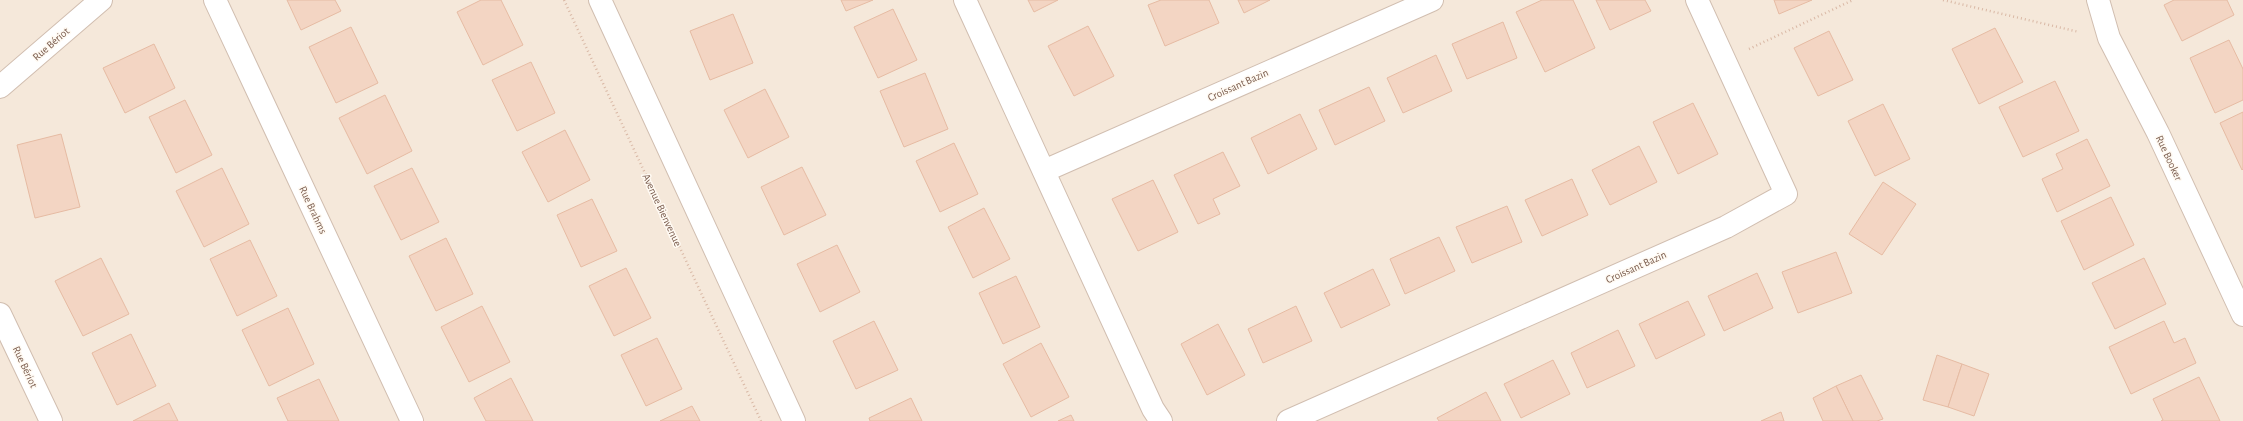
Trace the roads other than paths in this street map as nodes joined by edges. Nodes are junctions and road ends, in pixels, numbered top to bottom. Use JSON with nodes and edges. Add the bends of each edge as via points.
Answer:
{"nodes":[{"id":1,"x":101,"y":0,"type":"edge"},
{"id":2,"x":215,"y":0,"type":"edge"},
{"id":3,"x":600,"y":0,"type":"edge"},
{"id":4,"x":965,"y":0,"type":"edge"},
{"id":5,"x":1432,"y":0,"type":"edge"},
{"id":6,"x":1698,"y":0,"type":"edge"},
{"id":7,"x":2098,"y":0,"type":"edge"},
{"id":8,"x":0,"y":87,"type":"edge"},
{"id":9,"x":1044,"y":171,"type":"junction"},
{"id":10,"x":0,"y":314,"type":"edge"},
{"id":11,"x":2243,"y":315,"type":"edge"},
{"id":12,"x":51,"y":421,"type":"edge"},
{"id":13,"x":412,"y":421,"type":"edge"},
{"id":14,"x":794,"y":421,"type":"edge"},
{"id":15,"x":1161,"y":421,"type":"edge"},
{"id":16,"x":1288,"y":421,"type":"edge"}],
"edges":[{"from":1,"to":8,"type":"street","name":"Rue Bériot"},
{"from":2,"to":13,"type":"street","name":"Rue Brahms"},
{"from":3,"to":14,"type":"street"},
{"from":4,"to":9,"type":"street"},
{"from":5,"to":9,"type":"street","name":"Croissant Bazin"},
{"from":6,"to":16,"type":"street","name":"Croissant Bazin","via":[[1786,194],[1726,227]]},
{"from":7,"to":11,"type":"street","name":"Rue Booker","via":[[2108,38],[2158,133]]},
{"from":9,"to":15,"type":"street","via":[[1153,410]]},
{"from":10,"to":12,"type":"street","name":"Rue Bériot"}]}
